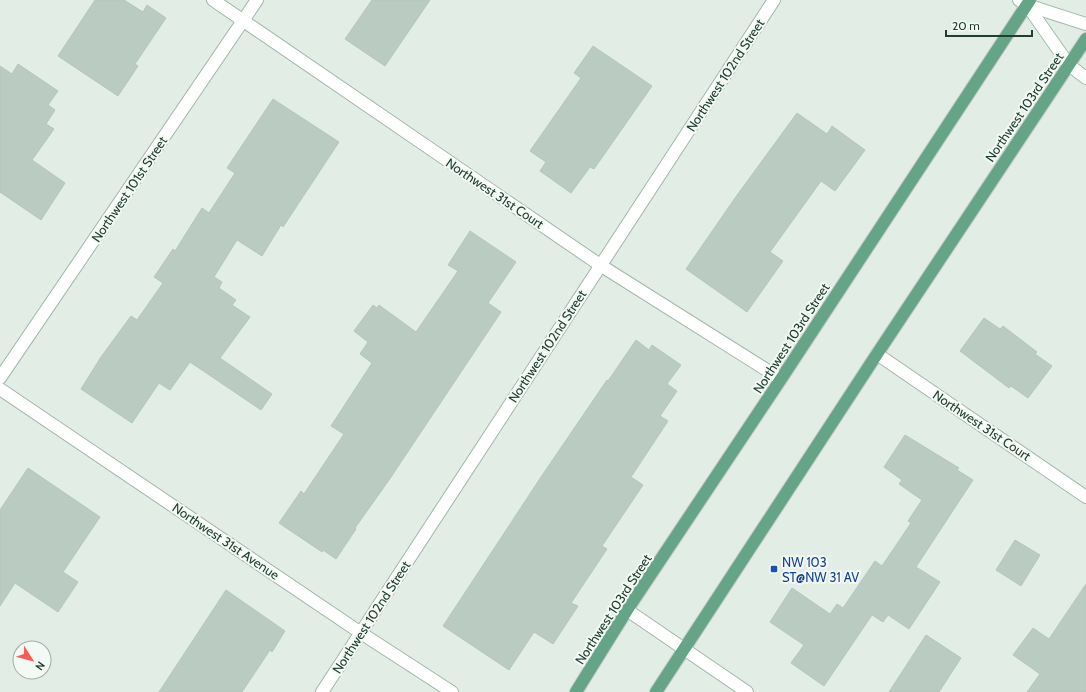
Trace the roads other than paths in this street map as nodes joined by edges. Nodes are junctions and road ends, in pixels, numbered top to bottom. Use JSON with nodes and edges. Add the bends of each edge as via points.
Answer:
{"nodes":[{"id":1,"x":213,"y":0,"type":"edge"},
{"id":2,"x":257,"y":0,"type":"edge"},
{"id":3,"x":774,"y":0,"type":"edge"},
{"id":4,"x":1025,"y":2,"type":"edge"},
{"id":5,"x":244,"y":20,"type":"junction"},
{"id":6,"x":1086,"y":24,"type":"edge"},
{"id":7,"x":1086,"y":39,"type":"edge"},
{"id":8,"x":1068,"y":65,"type":"junction"},
{"id":9,"x":1086,"y":78,"type":"edge"},
{"id":10,"x":600,"y":265,"type":"junction"},
{"id":11,"x":877,"y":354,"type":"junction"},
{"id":12,"x":0,"y":378,"type":"edge"},
{"id":13,"x":782,"y":379,"type":"junction"},
{"id":14,"x":0,"y":389,"type":"edge"},
{"id":15,"x":1086,"y":497,"type":"edge"},
{"id":16,"x":627,"y":610,"type":"junction"},
{"id":17,"x":361,"y":633,"type":"junction"},
{"id":18,"x":684,"y":649,"type":"junction"},
{"id":19,"x":322,"y":692,"type":"edge"},
{"id":20,"x":452,"y":692,"type":"edge"},
{"id":21,"x":576,"y":692,"type":"edge"},
{"id":22,"x":656,"y":692,"type":"edge"},
{"id":23,"x":747,"y":692,"type":"edge"}],
"edges":[{"from":1,"to":5,"type":"street","name":"Northwest 31st Court"},
{"from":2,"to":5,"type":"street","name":"Northwest 101st Street"},
{"from":3,"to":10,"type":"street","name":"Northwest 102nd Street"},
{"from":4,"to":6,"type":"street"},
{"from":4,"to":8,"type":"street"},
{"from":4,"to":13,"type":"main road","name":"Northwest 103rd Street"},
{"from":5,"to":10,"type":"street","name":"Northwest 31st Court"},
{"from":5,"to":12,"type":"street","name":"Northwest 101st Street"},
{"from":7,"to":8,"type":"main road","name":"Northwest 103rd Street"},
{"from":8,"to":9,"type":"street"},
{"from":8,"to":11,"type":"main road","name":"Northwest 103rd Street"},
{"from":10,"to":13,"type":"street","name":"Northwest 31st Court"},
{"from":10,"to":17,"type":"street","name":"Northwest 102nd Street"},
{"from":11,"to":15,"type":"street","name":"Northwest 31st Court"},
{"from":11,"to":18,"type":"main road","name":"Northwest 103rd Street"},
{"from":13,"to":16,"type":"main road","name":"Northwest 103rd Street"},
{"from":14,"to":17,"type":"street","name":"Northwest 31st Avenue"},
{"from":16,"to":18,"type":"street"},
{"from":16,"to":21,"type":"main road","name":"Northwest 103rd Street"},
{"from":17,"to":19,"type":"street","name":"Northwest 102nd Street"},
{"from":17,"to":20,"type":"street","name":"Northwest 31st Avenue"},
{"from":18,"to":22,"type":"main road","name":"Northwest 103rd Street"},
{"from":18,"to":23,"type":"street"}]}
